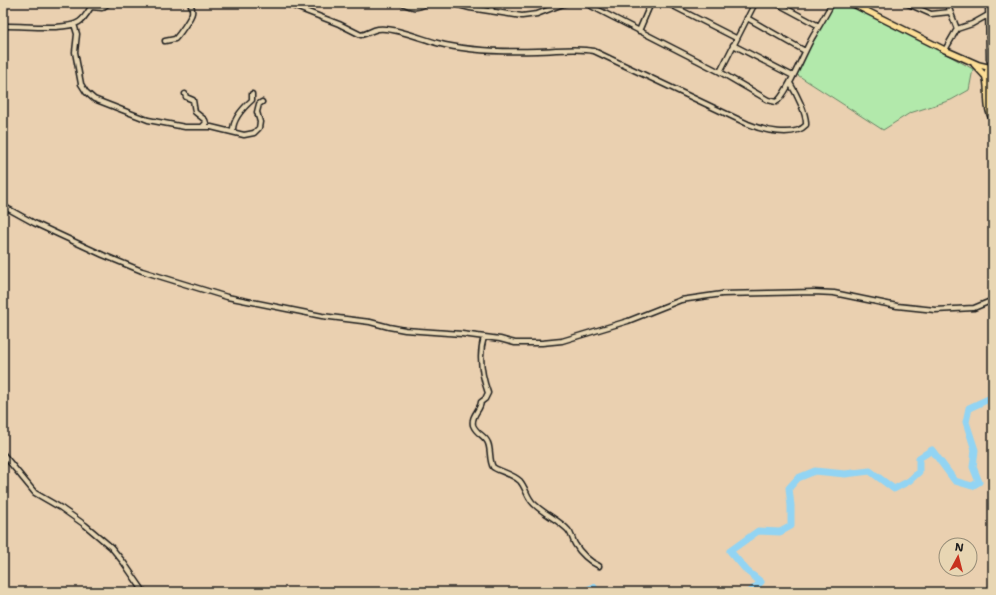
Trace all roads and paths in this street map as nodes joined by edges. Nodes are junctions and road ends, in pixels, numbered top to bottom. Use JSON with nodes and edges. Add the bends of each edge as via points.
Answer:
{"nodes":[{"id":1,"x":109,"y":3,"type":"edge"},
{"id":2,"x":190,"y":3,"type":"edge"},
{"id":3,"x":284,"y":3,"type":"edge"},
{"id":4,"x":402,"y":3,"type":"edge"},
{"id":5,"x":426,"y":3,"type":"edge"},
{"id":6,"x":451,"y":3,"type":"edge"},
{"id":7,"x":490,"y":3,"type":"edge"},
{"id":8,"x":551,"y":3,"type":"edge"},
{"id":9,"x":566,"y":3,"type":"edge"},
{"id":10,"x":585,"y":3,"type":"edge"},
{"id":11,"x":651,"y":3,"type":"edge"},
{"id":12,"x":667,"y":3,"type":"edge"},
{"id":13,"x":755,"y":3,"type":"edge"},
{"id":14,"x":776,"y":3,"type":"edge"},
{"id":15,"x":832,"y":3,"type":"edge"},
{"id":16,"x":851,"y":3,"type":"edge"},
{"id":17,"x":906,"y":3,"type":"edge"},
{"id":18,"x":947,"y":3,"type":"edge"},
{"id":19,"x":988,"y":3,"type":"edge"},
{"id":20,"x":553,"y":8,"type":"junction"},
{"id":21,"x":492,"y":11,"type":"junction"},
{"id":22,"x":950,"y":12,"type":"junction"},
{"id":23,"x":988,"y":15,"type":"junction"},
{"id":24,"x":747,"y":18,"type":"junction"},
{"id":25,"x":74,"y":24,"type":"junction"},
{"id":26,"x":3,"y":26,"type":"edge"},
{"id":27,"x":819,"y":26,"type":"junction"},
{"id":28,"x":957,"y":29,"type":"junction"},
{"id":29,"x":639,"y":31,"type":"junction"},
{"id":30,"x":736,"y":38,"type":"junction"},
{"id":31,"x":164,"y":41,"type":"dead end"},
{"id":32,"x":733,"y":45,"type":"junction"},
{"id":33,"x":946,"y":50,"type":"junction"},
{"id":34,"x":805,"y":51,"type":"junction"},
{"id":35,"x":969,"y":60,"type":"junction"},
{"id":36,"x":992,"y":68,"type":"edge"},
{"id":37,"x":720,"y":72,"type":"junction"},
{"id":38,"x":792,"y":76,"type":"junction"},
{"id":39,"x":989,"y":82,"type":"edge"},
{"id":40,"x":790,"y":83,"type":"junction"},
{"id":41,"x":185,"y":94,"type":"dead end"},
{"id":42,"x":252,"y":94,"type":"dead end"},
{"id":43,"x":262,"y":102,"type":"dead end"},
{"id":44,"x":993,"y":120,"type":"edge"},
{"id":45,"x":203,"y":126,"type":"junction"},
{"id":46,"x":233,"y":132,"type":"junction"},
{"id":47,"x":3,"y":206,"type":"edge"},
{"id":48,"x":993,"y":300,"type":"edge"},
{"id":49,"x":484,"y":337,"type":"junction"},
{"id":50,"x":3,"y":454,"type":"edge"},
{"id":51,"x":600,"y":566,"type":"dead end"},
{"id":52,"x":144,"y":592,"type":"edge"}],
"edges":[{"from":1,"to":25,"type":"street","via":[[102,8],[92,7]]},
{"from":2,"to":31,"type":"street","via":[[192,14],[183,29],[175,39]]},
{"from":3,"to":40,"type":"street","via":[[361,35],[383,29],[455,47],[519,52],[583,49],[594,51],[750,125],[773,132],[797,130],[806,124],[799,100]]},
{"from":4,"to":5,"type":"street","via":[[413,8]]},
{"from":6,"to":21,"type":"street"},
{"from":7,"to":21,"type":"street"},
{"from":8,"to":20,"type":"street"},
{"from":9,"to":20,"type":"street"},
{"from":10,"to":29,"type":"street"},
{"from":11,"to":29,"type":"street"},
{"from":12,"to":30,"type":"street"},
{"from":13,"to":24,"type":"street"},
{"from":14,"to":27,"type":"street"},
{"from":15,"to":27,"type":"street"},
{"from":16,"to":33,"type":"main road"},
{"from":17,"to":22,"type":"street","via":[[931,14]]},
{"from":18,"to":22,"type":"street"},
{"from":19,"to":23,"type":"street"},
{"from":20,"to":21,"type":"street","via":[[522,16]]},
{"from":22,"to":28,"type":"street"},
{"from":23,"to":28,"type":"street"},
{"from":23,"to":36,"type":"street","via":[[989,59]]},
{"from":24,"to":30,"type":"street"},
{"from":24,"to":34,"type":"street"},
{"from":25,"to":26,"type":"street","via":[[48,27]]},
{"from":25,"to":45,"type":"street","via":[[77,34],[75,52],[81,84],[94,99],[148,120],[178,126]]},
{"from":27,"to":34,"type":"street"},
{"from":28,"to":33,"type":"street"},
{"from":29,"to":37,"type":"street"},
{"from":30,"to":32,"type":"street"},
{"from":32,"to":37,"type":"street"},
{"from":32,"to":38,"type":"street"},
{"from":33,"to":35,"type":"main road"},
{"from":34,"to":38,"type":"street"},
{"from":35,"to":36,"type":"main road"},
{"from":35,"to":39,"type":"main road"},
{"from":36,"to":39,"type":"highway","via":[[988,71]]},
{"from":37,"to":40,"type":"street","via":[[773,102],[778,100]]},
{"from":38,"to":40,"type":"street"},
{"from":39,"to":44,"type":"highway","via":[[989,114]]},
{"from":41,"to":45,"type":"street","via":[[193,100],[195,112],[205,120]]},
{"from":42,"to":46,"type":"street","via":[[252,100],[243,108],[232,127]]},
{"from":43,"to":46,"type":"street","via":[[258,108],[260,125],[257,130],[248,135]]},
{"from":45,"to":46,"type":"street"},
{"from":47,"to":49,"type":"street","via":[[34,223],[142,271],[227,297],[405,330]]},
{"from":48,"to":49,"type":"street","via":[[974,308],[935,310],[897,306],[834,293],[737,293],[681,300],[628,321],[562,341],[515,343]]},
{"from":49,"to":51,"type":"street","via":[[482,366],[488,394],[481,402],[473,420],[476,431],[486,438],[489,444],[493,466],[515,477],[534,505],[568,530],[576,546],[590,561]]},
{"from":50,"to":52,"type":"street","via":[[35,493],[85,525],[111,547]]}]}
